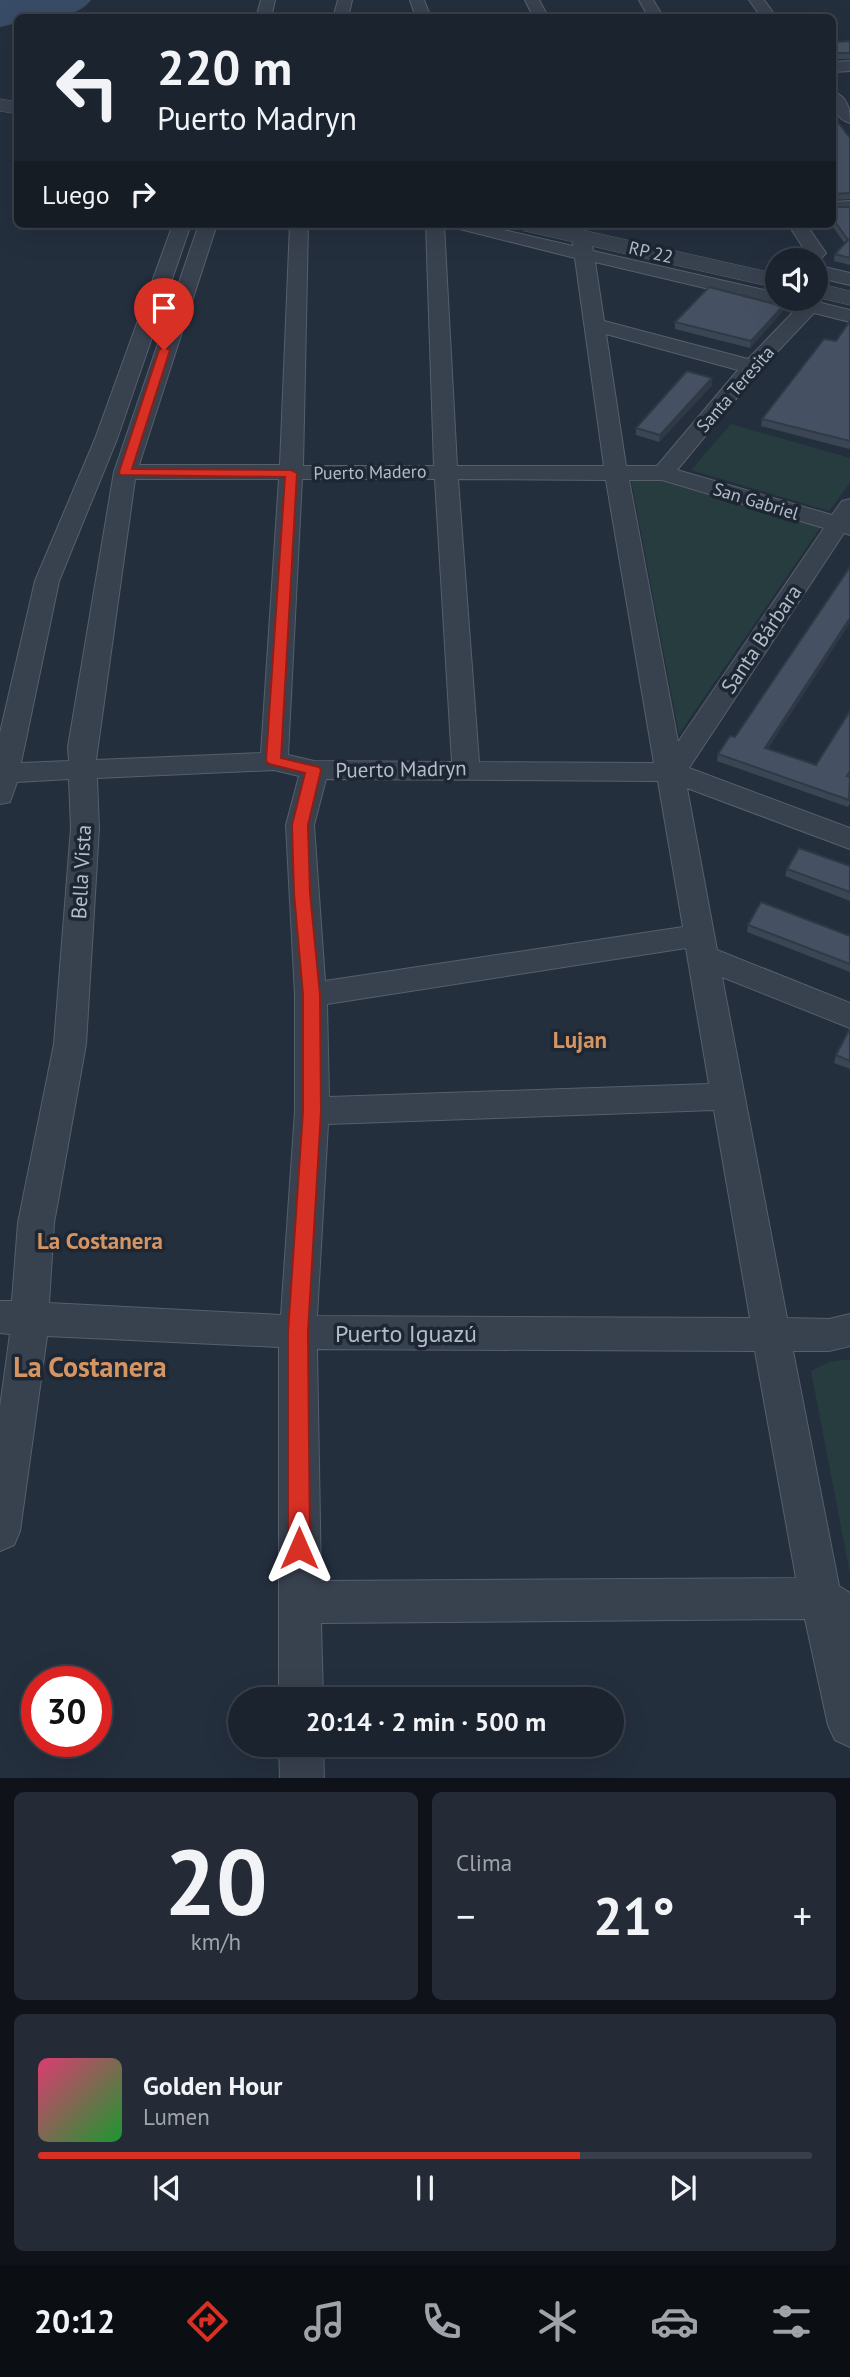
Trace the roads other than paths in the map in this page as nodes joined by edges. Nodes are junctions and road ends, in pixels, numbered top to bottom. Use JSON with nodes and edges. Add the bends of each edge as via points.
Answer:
{"nodes":[{"id":1,"x":756,"y":0,"type":"edge"},
{"id":2,"x":767,"y":14,"type":"edge"},
{"id":3,"x":836,"y":101,"type":"edge"},
{"id":4,"x":850,"y":118,"type":"edge"},
{"id":5,"x":180,"y":228,"type":"edge"},
{"id":6,"x":207,"y":228,"type":"edge"},
{"id":7,"x":299,"y":228,"type":"edge"},
{"id":8,"x":435,"y":228,"type":"edge"},
{"id":9,"x":478,"y":228,"type":"edge"},
{"id":10,"x":536,"y":228,"type":"edge"},
{"id":11,"x":799,"y":228,"type":"edge"},
{"id":12,"x":582,"y":245,"type":"junction"},
{"id":13,"x":813,"y":248,"type":"edge"},
{"id":14,"x":828,"y":274,"type":"edge"},
{"id":15,"x":765,"y":279,"type":"edge"},
{"id":16,"x":850,"y":279,"type":"edge"},
{"id":17,"x":765,"y":295,"type":"edge"},
{"id":18,"x":828,"y":298,"type":"edge"},
{"id":19,"x":850,"y":298,"type":"edge"},
{"id":20,"x":828,"y":305,"type":"edge"},
{"id":21,"x":802,"y":311,"type":"edge"},
{"id":22,"x":850,"y":316,"type":"edge"},
{"id":23,"x":594,"y":325,"type":"junction"},
{"id":24,"x":752,"y":367,"type":"junction"},
{"id":25,"x":446,"y":471,"type":"junction"},
{"id":26,"x":125,"y":472,"type":"junction"},
{"id":27,"x":616,"y":472,"type":"junction"},
{"id":28,"x":291,"y":473,"type":"junction"},
{"id":29,"x":663,"y":473,"type":"junction"},
{"id":30,"x":846,"y":520,"type":"edge"},
{"id":31,"x":274,"y":761,"type":"junction"},
{"id":32,"x":466,"y":768,"type":"junction"},
{"id":33,"x":81,"y":769,"type":"junction"},
{"id":34,"x":314,"y":770,"type":"junction"},
{"id":35,"x":672,"y":772,"type":"junction"},
{"id":36,"x":3,"y":784,"type":"edge"},
{"id":37,"x":850,"y":839,"type":"edge"},
{"id":38,"x":703,"y":947,"type":"junction"},
{"id":39,"x":311,"y":995,"type":"junction"},
{"id":40,"x":850,"y":1016,"type":"edge"},
{"id":41,"x":729,"y":1096,"type":"junction"},
{"id":42,"x":312,"y":1111,"type":"junction"},
{"id":43,"x":14,"y":1318,"type":"edge"},
{"id":44,"x":850,"y":1330,"type":"edge"},
{"id":45,"x":298,"y":1332,"type":"junction"},
{"id":46,"x":771,"y":1334,"type":"junction"},
{"id":47,"x":0,"y":1531,"type":"edge"},
{"id":48,"x":300,"y":1602,"type":"junction"},
{"id":49,"x":836,"y":1608,"type":"edge"},
{"id":50,"x":301,"y":1687,"type":"edge"},
{"id":51,"x":850,"y":1725,"type":"edge"},
{"id":52,"x":301,"y":1757,"type":"edge"},
{"id":53,"x":302,"y":1778,"type":"edge"}],
"edges":[{"from":1,"to":2,"type":"street"},
{"from":3,"to":4,"type":"street"},
{"from":5,"to":36,"type":"street","via":[[106,439],[47,581]]},
{"from":6,"to":26,"type":"street","name":"Bella Vista"},
{"from":7,"to":28,"type":"street"},
{"from":8,"to":25,"type":"street"},
{"from":9,"to":12,"type":"street"},
{"from":10,"to":12,"type":"street","name":"RP 22"},
{"from":11,"to":13,"type":"street"},
{"from":12,"to":15,"type":"street","name":"RP 22"},
{"from":12,"to":17,"type":"street"},
{"from":12,"to":23,"type":"street"},
{"from":14,"to":16,"type":"street"},
{"from":18,"to":19,"type":"street"},
{"from":20,"to":22,"type":"street"},
{"from":21,"to":24,"type":"street","name":"Santa Teresita"},
{"from":23,"to":24,"type":"street"},
{"from":23,"to":27,"type":"street"},
{"from":24,"to":29,"type":"street","name":"Santa Teresita"},
{"from":25,"to":27,"type":"street","name":"Puerto Madero"},
{"from":25,"to":28,"type":"street","name":"Puerto Madero"},
{"from":25,"to":32,"type":"street"},
{"from":26,"to":28,"type":"street","name":"Puerto Madero"},
{"from":26,"to":33,"type":"street","name":"Bella Vista"},
{"from":27,"to":29,"type":"street","name":"Puerto Madero"},
{"from":27,"to":35,"type":"street"},
{"from":28,"to":31,"type":"street"},
{"from":29,"to":30,"type":"street","name":"San Gabriel"},
{"from":30,"to":35,"type":"street","name":"Santa Bárbara"},
{"from":31,"to":33,"type":"street","name":"Puerto Madryn"},
{"from":31,"to":34,"type":"street","name":"Puerto Madryn"},
{"from":32,"to":34,"type":"street","name":"Puerto Madryn"},
{"from":32,"to":35,"type":"street","name":"Puerto Madryn"},
{"from":33,"to":36,"type":"street","name":"Puerto Madryn"},
{"from":33,"to":43,"type":"street","name":"Bella Vista","via":[[85,828],[70,1044]]},
{"from":34,"to":39,"type":"street","via":[[300,825]]},
{"from":35,"to":37,"type":"street","name":"Puerto Madryn"},
{"from":35,"to":38,"type":"street"},
{"from":38,"to":39,"type":"street"},
{"from":38,"to":40,"type":"street"},
{"from":38,"to":41,"type":"street"},
{"from":39,"to":42,"type":"street"},
{"from":41,"to":42,"type":"street"},
{"from":41,"to":46,"type":"street"},
{"from":42,"to":45,"type":"street"},
{"from":43,"to":45,"type":"street","name":"Puerto Iguazú"},
{"from":43,"to":47,"type":"street","name":"Bella Vista","via":[[27,1357]]},
{"from":44,"to":46,"type":"street","name":"Puerto Iguazú","via":[[829,1335]]},
{"from":45,"to":46,"type":"street","name":"Puerto Iguazú"},
{"from":45,"to":48,"type":"street"},
{"from":46,"to":49,"type":"street"},
{"from":48,"to":49,"type":"street"},
{"from":48,"to":50,"type":"street"},
{"from":49,"to":51,"type":"street"},
{"from":52,"to":53,"type":"street"}]}
